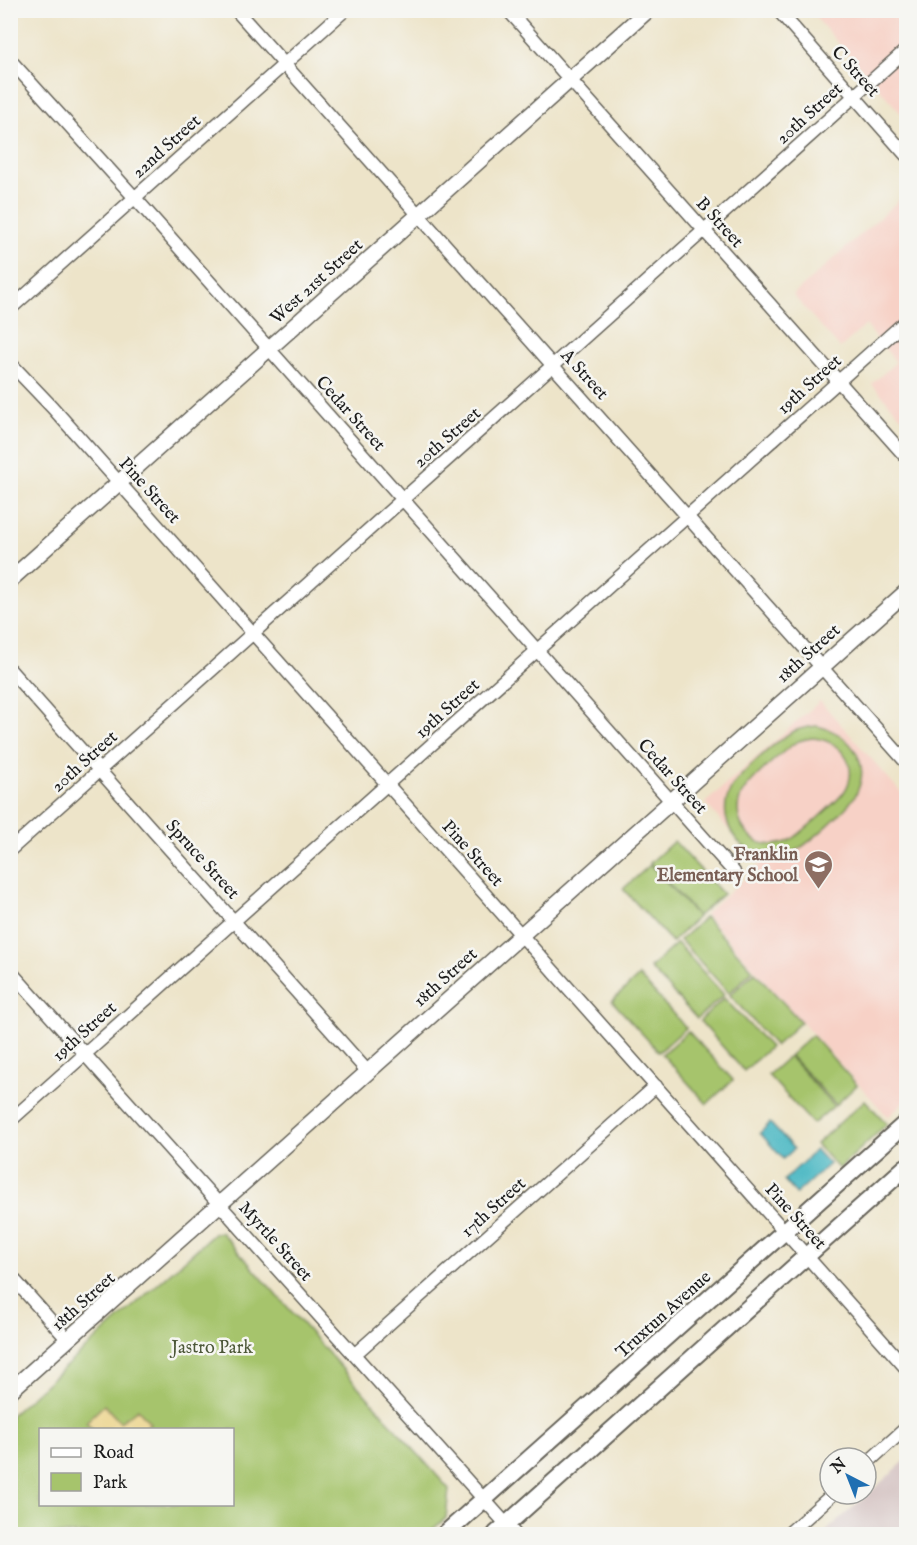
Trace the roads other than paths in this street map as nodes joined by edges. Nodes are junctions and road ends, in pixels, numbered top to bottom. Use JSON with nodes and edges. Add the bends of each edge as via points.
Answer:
{"nodes":[{"id":1,"x":237,"y":10,"type":"edge"},
{"id":2,"x":345,"y":10,"type":"edge"},
{"id":3,"x":508,"y":10,"type":"edge"},
{"id":4,"x":648,"y":10,"type":"edge"},
{"id":5,"x":778,"y":10,"type":"edge"},
{"id":6,"x":906,"y":50,"type":"edge"},
{"id":7,"x":10,"y":60,"type":"edge"},
{"id":8,"x":284,"y":64,"type":"junction"},
{"id":9,"x":570,"y":80,"type":"junction"},
{"id":10,"x":855,"y":97,"type":"junction"},
{"id":11,"x":906,"y":154,"type":"edge"},
{"id":12,"x":135,"y":198,"type":"junction"},
{"id":13,"x":419,"y":215,"type":"junction"},
{"id":14,"x":704,"y":231,"type":"junction"},
{"id":15,"x":10,"y":309,"type":"edge"},
{"id":16,"x":906,"y":321,"type":"edge"},
{"id":17,"x":270,"y":348,"type":"junction"},
{"id":18,"x":10,"y":363,"type":"edge"},
{"id":19,"x":554,"y":366,"type":"junction"},
{"id":20,"x":839,"y":381,"type":"junction"},
{"id":21,"x":906,"y":457,"type":"edge"},
{"id":22,"x":119,"y":483,"type":"junction"},
{"id":23,"x":404,"y":499,"type":"junction"},
{"id":24,"x":688,"y":516,"type":"junction"},
{"id":25,"x":10,"y":580,"type":"edge"},
{"id":26,"x":906,"y":592,"type":"edge"},
{"id":27,"x":253,"y":633,"type":"junction"},
{"id":28,"x":538,"y":650,"type":"junction"},
{"id":29,"x":822,"y":667,"type":"junction"},
{"id":30,"x":10,"y":670,"type":"edge"},
{"id":31,"x":906,"y":762,"type":"edge"},
{"id":32,"x":100,"y":770,"type":"junction"},
{"id":33,"x":388,"y":784,"type":"junction"},
{"id":34,"x":672,"y":801,"type":"junction"},
{"id":35,"x":10,"y":850,"type":"edge"},
{"id":36,"x":734,"y":872,"type":"dead end"},
{"id":37,"x":234,"y":921,"type":"junction"},
{"id":38,"x":522,"y":935,"type":"junction"},
{"id":39,"x":10,"y":971,"type":"edge"},
{"id":40,"x":85,"y":1055,"type":"junction"},
{"id":41,"x":368,"y":1072,"type":"junction"},
{"id":42,"x":656,"y":1086,"type":"junction"},
{"id":43,"x":10,"y":1121,"type":"edge"},
{"id":44,"x":906,"y":1123,"type":"edge"},
{"id":45,"x":906,"y":1167,"type":"edge"},
{"id":46,"x":219,"y":1205,"type":"junction"},
{"id":47,"x":785,"y":1232,"type":"junction"},
{"id":48,"x":807,"y":1257,"type":"junction"},
{"id":49,"x":10,"y":1275,"type":"edge"},
{"id":50,"x":69,"y":1340,"type":"junction"},
{"id":51,"x":354,"y":1355,"type":"junction"},
{"id":52,"x":906,"y":1368,"type":"edge"},
{"id":53,"x":10,"y":1391,"type":"edge"},
{"id":54,"x":906,"y":1428,"type":"edge"},
{"id":55,"x":878,"y":1453,"type":"edge"},
{"id":56,"x":483,"y":1500,"type":"junction"},
{"id":57,"x":820,"y":1506,"type":"edge"},
{"id":58,"x":505,"y":1531,"type":"edge"},
{"id":59,"x":445,"y":1534,"type":"edge"},
{"id":60,"x":788,"y":1534,"type":"edge"}],
"edges":[{"from":1,"to":8,"type":"street","name":"A Street"},
{"from":2,"to":8,"type":"street","name":"22nd Street"},
{"from":3,"to":9,"type":"street","name":"B Street"},
{"from":4,"to":9,"type":"street","name":"West 21st Street"},
{"from":5,"to":10,"type":"street","name":"C Street"},
{"from":6,"to":10,"type":"street","name":"20th Street"},
{"from":7,"to":12,"type":"street","name":"Cedar Street"},
{"from":8,"to":12,"type":"street","name":"22nd Street"},
{"from":8,"to":13,"type":"street","name":"A Street"},
{"from":9,"to":13,"type":"street","name":"West 21st Street"},
{"from":9,"to":14,"type":"street","name":"B Street"},
{"from":10,"to":11,"type":"street","name":"C Street"},
{"from":10,"to":14,"type":"street","name":"20th Street"},
{"from":12,"to":15,"type":"street","name":"22nd Street"},
{"from":12,"to":17,"type":"street","name":"Cedar Street"},
{"from":13,"to":17,"type":"street","name":"West 21st Street"},
{"from":13,"to":19,"type":"street","name":"A Street"},
{"from":14,"to":19,"type":"street","name":"20th Street"},
{"from":14,"to":20,"type":"street","name":"B Street"},
{"from":16,"to":20,"type":"street","name":"19th Street"},
{"from":17,"to":22,"type":"street","name":"West 21st Street"},
{"from":17,"to":23,"type":"street","name":"Cedar Street"},
{"from":18,"to":22,"type":"street","name":"Pine Street"},
{"from":19,"to":23,"type":"street","name":"20th Street"},
{"from":19,"to":24,"type":"street","name":"A Street"},
{"from":20,"to":21,"type":"street","name":"B Street"},
{"from":20,"to":24,"type":"street","name":"19th Street"},
{"from":22,"to":25,"type":"street","name":"West 21st Street"},
{"from":22,"to":27,"type":"street","name":"Pine Street"},
{"from":23,"to":27,"type":"street","name":"20th Street"},
{"from":23,"to":28,"type":"street","name":"Cedar Street"},
{"from":24,"to":28,"type":"street","name":"19th Street"},
{"from":24,"to":29,"type":"street","name":"A Street"},
{"from":26,"to":29,"type":"street","name":"18th Street"},
{"from":27,"to":32,"type":"street","name":"20th Street"},
{"from":27,"to":33,"type":"street","name":"Pine Street"},
{"from":28,"to":33,"type":"street","name":"19th Street"},
{"from":28,"to":34,"type":"street","name":"Cedar Street"},
{"from":29,"to":31,"type":"street","name":"A Street"},
{"from":29,"to":34,"type":"street","name":"18th Street"},
{"from":30,"to":32,"type":"street","name":"Spruce Street"},
{"from":32,"to":35,"type":"street","name":"20th Street"},
{"from":32,"to":37,"type":"street","name":"Spruce Street"},
{"from":33,"to":37,"type":"street","name":"19th Street"},
{"from":33,"to":38,"type":"street","name":"Pine Street"},
{"from":34,"to":36,"type":"street","name":"Cedar Street"},
{"from":34,"to":38,"type":"street","name":"18th Street"},
{"from":37,"to":40,"type":"street","name":"19th Street"},
{"from":37,"to":41,"type":"street","name":"Spruce Street"},
{"from":38,"to":41,"type":"street","name":"18th Street"},
{"from":38,"to":42,"type":"street","name":"Pine Street"},
{"from":39,"to":40,"type":"street","name":"Myrtle Street"},
{"from":40,"to":43,"type":"street","name":"19th Street"},
{"from":40,"to":46,"type":"street","name":"Myrtle Street"},
{"from":41,"to":46,"type":"street","name":"18th Street"},
{"from":42,"to":47,"type":"street","name":"Pine Street"},
{"from":42,"to":51,"type":"street","name":"17th Street"},
{"from":44,"to":47,"type":"main road","name":"Truxtun Avenue"},
{"from":45,"to":48,"type":"main road"},
{"from":46,"to":50,"type":"street","name":"18th Street"},
{"from":46,"to":51,"type":"street","name":"Myrtle Street"},
{"from":47,"to":48,"type":"street","name":"Pine Street"},
{"from":47,"to":56,"type":"main road","name":"Truxtun Avenue"},
{"from":48,"to":52,"type":"street","name":"Pine Street"},
{"from":48,"to":58,"type":"main road"},
{"from":49,"to":50,"type":"street"},
{"from":50,"to":53,"type":"street","name":"18th Street"},
{"from":51,"to":56,"type":"street","name":"Myrtle Street"},
{"from":54,"to":55,"type":"street"},
{"from":56,"to":58,"type":"street","name":"Myrtle Street"},
{"from":56,"to":59,"type":"main road","name":"Truxtun Avenue"},
{"from":57,"to":60,"type":"street"}]}
